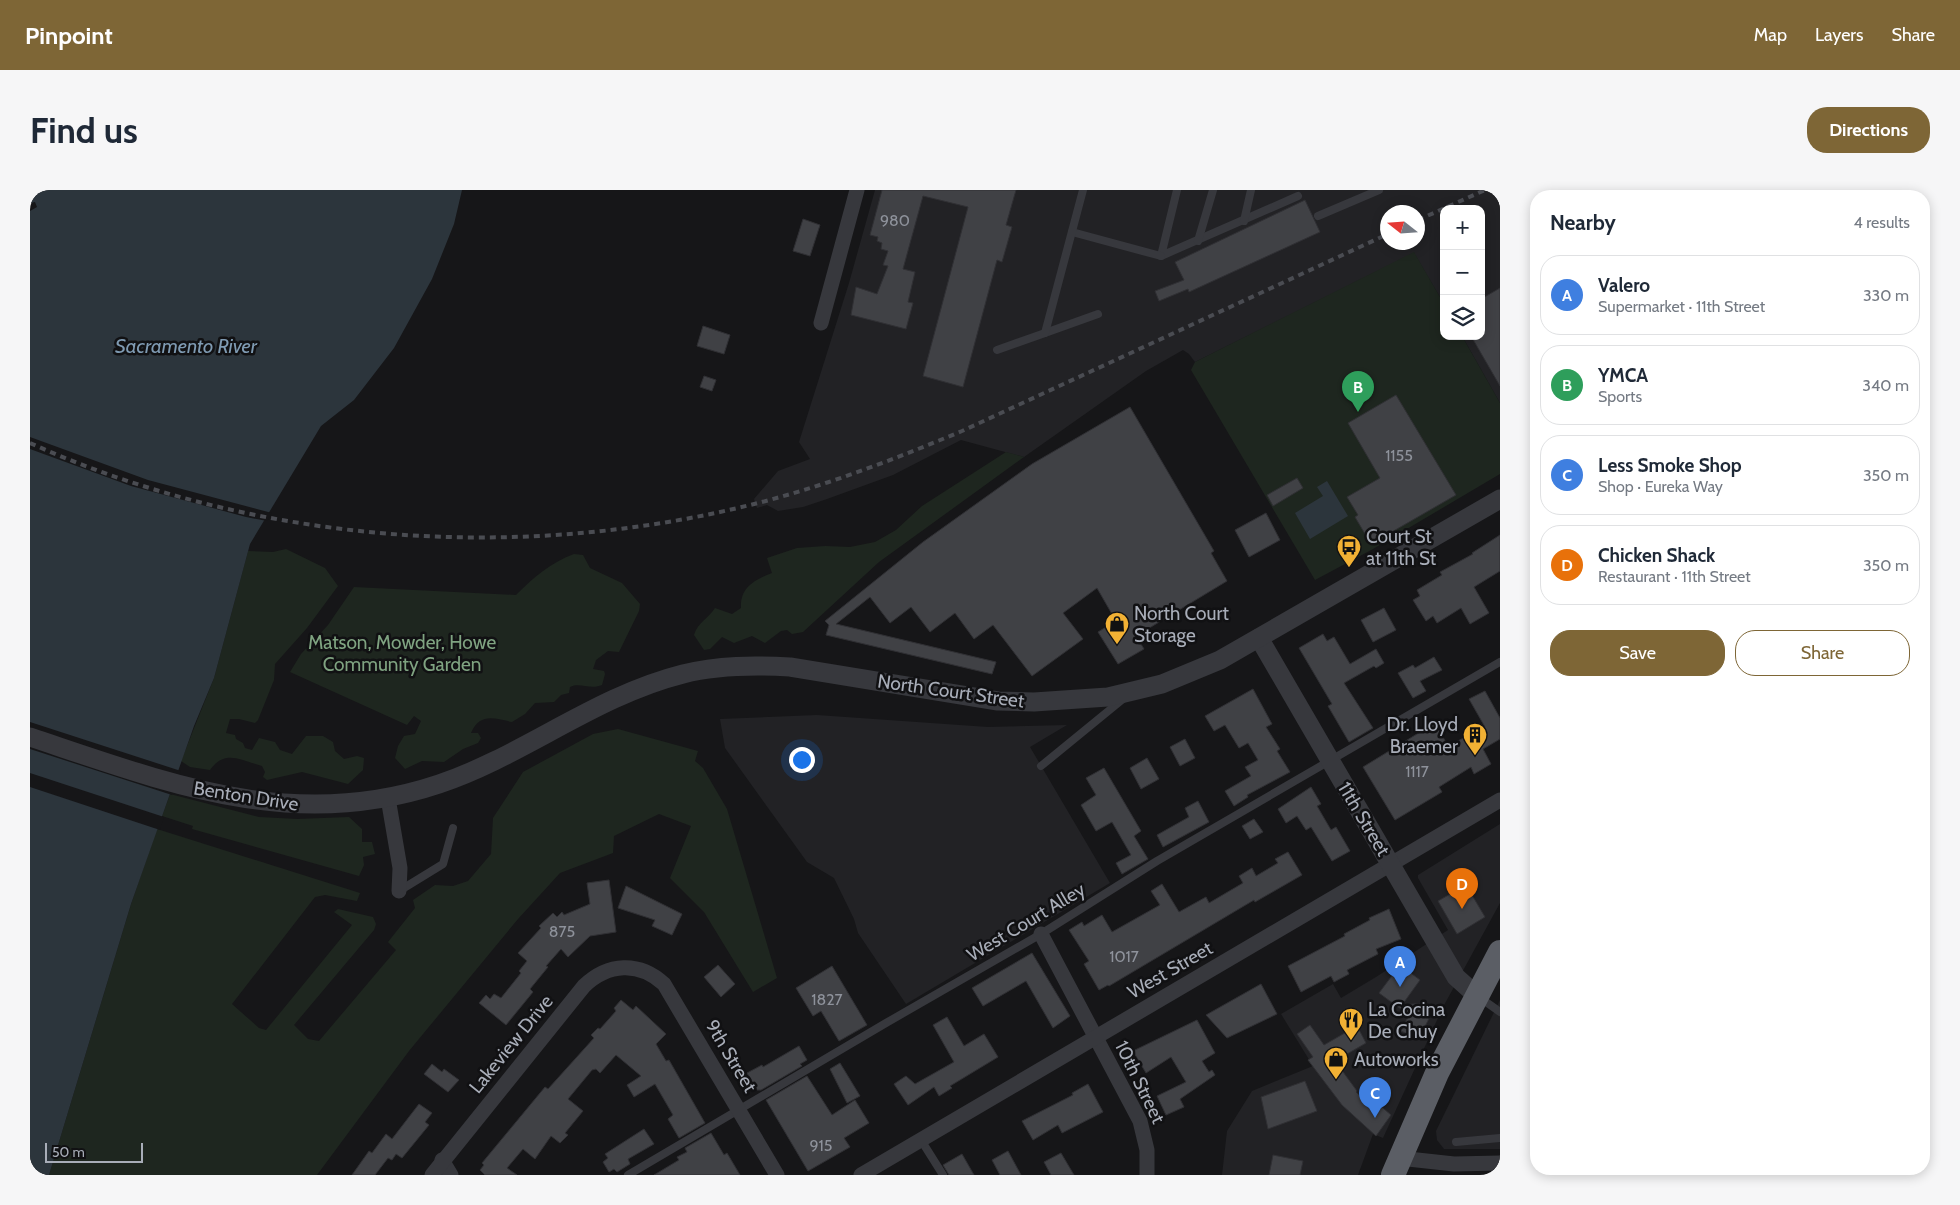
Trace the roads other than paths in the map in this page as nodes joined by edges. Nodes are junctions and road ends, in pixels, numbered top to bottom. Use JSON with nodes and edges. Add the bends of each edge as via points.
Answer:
{"nodes":[{"id":1,"x":858,"y":190,"type":"edge"},
{"id":2,"x":1083,"y":190,"type":"edge"},
{"id":3,"x":1177,"y":190,"type":"edge"},
{"id":4,"x":1213,"y":190,"type":"edge"},
{"id":5,"x":1251,"y":190,"type":"edge"},
{"id":6,"x":1379,"y":190,"type":"edge"},
{"id":7,"x":1298,"y":196,"type":"dead end"},
{"id":8,"x":1318,"y":216,"type":"dead end"},
{"id":9,"x":1244,"y":221,"type":"junction"},
{"id":10,"x":1072,"y":232,"type":"junction"},
{"id":11,"x":1198,"y":241,"type":"junction"},
{"id":12,"x":1161,"y":256,"type":"junction"},
{"id":13,"x":1098,"y":314,"type":"dead end"},
{"id":14,"x":821,"y":323,"type":"dead end"},
{"id":15,"x":1045,"y":333,"type":"junction"},
{"id":16,"x":997,"y":350,"type":"dead end"},
{"id":17,"x":1500,"y":499,"type":"edge"},
{"id":18,"x":1259,"y":638,"type":"junction"},
{"id":19,"x":1500,"y":662,"type":"edge"},
{"id":20,"x":684,"y":674,"type":"joint"},
{"id":21,"x":1132,"y":691,"type":"junction"},
{"id":22,"x":30,"y":736,"type":"edge"},
{"id":23,"x":1330,"y":762,"type":"junction"},
{"id":24,"x":1041,"y":766,"type":"dead end"},
{"id":25,"x":388,"y":798,"type":"junction"},
{"id":26,"x":1500,"y":800,"type":"edge"},
{"id":27,"x":453,"y":828,"type":"dead end"},
{"id":28,"x":1390,"y":864,"type":"junction"},
{"id":29,"x":399,"y":891,"type":"joint"},
{"id":30,"x":1041,"y":934,"type":"junction"},
{"id":31,"x":1500,"y":952,"type":"edge"},
{"id":32,"x":638,"y":969,"type":"joint"},
{"id":33,"x":1476,"y":995,"type":"junction"},
{"id":34,"x":1500,"y":1012,"type":"edge"},
{"id":35,"x":1096,"y":1037,"type":"junction"},
{"id":36,"x":740,"y":1110,"type":"junction"},
{"id":37,"x":1500,"y":1138,"type":"edge"},
{"id":38,"x":921,"y":1140,"type":"junction"},
{"id":39,"x":1456,"y":1142,"type":"dead end"},
{"id":40,"x":442,"y":1160,"type":"junction"},
{"id":41,"x":1500,"y":1163,"type":"edge"},
{"id":42,"x":1396,"y":1166,"type":"edge"},
{"id":43,"x":432,"y":1175,"type":"edge"},
{"id":44,"x":451,"y":1175,"type":"edge"},
{"id":45,"x":628,"y":1175,"type":"edge"},
{"id":46,"x":777,"y":1175,"type":"edge"},
{"id":47,"x":861,"y":1175,"type":"edge"},
{"id":48,"x":943,"y":1175,"type":"edge"},
{"id":49,"x":1147,"y":1175,"type":"edge"}],
"edges":[{"from":1,"to":14,"type":"street"},
{"from":2,"to":10,"type":"lane"},
{"from":3,"to":12,"type":"lane"},
{"from":4,"to":11,"type":"lane"},
{"from":5,"to":9,"type":"lane"},
{"from":6,"to":8,"type":"lane"},
{"from":7,"to":9,"type":"lane"},
{"from":9,"to":11,"type":"lane"},
{"from":10,"to":12,"type":"lane"},
{"from":10,"to":15,"type":"lane"},
{"from":11,"to":12,"type":"lane"},
{"from":13,"to":15,"type":"lane"},
{"from":15,"to":16,"type":"lane"},
{"from":17,"to":18,"type":"street","name":"North Court Street"},
{"from":18,"to":21,"type":"street","name":"North Court Street","via":[[1200,669],[1162,684]]},
{"from":18,"to":23,"type":"street","name":"11th Street"},
{"from":19,"to":23,"type":"lane","name":"West Court Alley"},
{"from":20,"to":21,"type":"street","name":"North Court Street","via":[[746,666],[790,667],[974,698],[1034,702],[1080,700]]},
{"from":20,"to":25,"type":"street","name":"Benton Drive","via":[[611,701],[476,769],[433,786]]},
{"from":21,"to":24,"type":"lane"},
{"from":22,"to":25,"type":"street","name":"Benton Drive","via":[[172,783],[261,802],[305,805]]},
{"from":23,"to":28,"type":"street","name":"11th Street"},
{"from":23,"to":30,"type":"lane","name":"West Court Alley","via":[[1157,861]]},
{"from":25,"to":29,"type":"street","via":[[400,868]]},
{"from":26,"to":28,"type":"street","name":"West Street"},
{"from":27,"to":29,"type":"lane","via":[[443,864]]},
{"from":28,"to":33,"type":"street","name":"11th Street","via":[[1456,977]]},
{"from":28,"to":35,"type":"street","name":"West Street"},
{"from":30,"to":35,"type":"street","name":"10th Street"},
{"from":30,"to":36,"type":"lane","name":"West Court Alley"},
{"from":31,"to":33,"type":"highway"},
{"from":32,"to":36,"type":"street","name":"9th Street","via":[[654,975],[664,984]]},
{"from":32,"to":40,"type":"street","name":"Lakeview Drive","via":[[614,967],[592,978]]},
{"from":33,"to":34,"type":"lane"},
{"from":33,"to":42,"type":"highway"},
{"from":35,"to":38,"type":"street","name":"West Street"},
{"from":35,"to":49,"type":"street","name":"10th Street","via":[[1145,1136]]},
{"from":36,"to":45,"type":"lane","name":"West Court Alley"},
{"from":36,"to":46,"type":"street","name":"9th Street"},
{"from":37,"to":39,"type":"lane"},
{"from":38,"to":47,"type":"street","name":"West Street"},
{"from":38,"to":48,"type":"lane"},
{"from":40,"to":43,"type":"street","name":"Lakeview Drive"},
{"from":40,"to":44,"type":"street"},
{"from":41,"to":42,"type":"street"}]}
